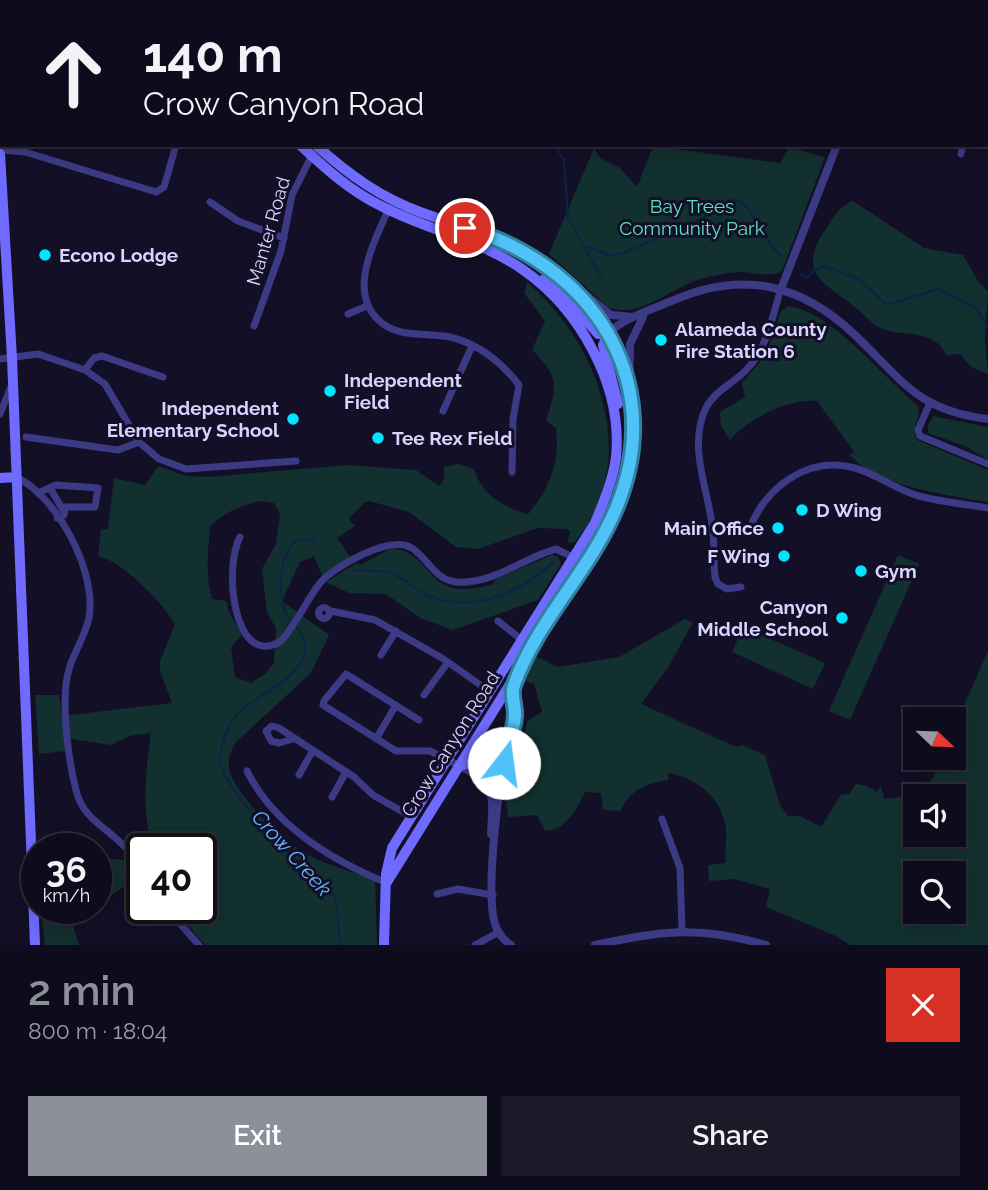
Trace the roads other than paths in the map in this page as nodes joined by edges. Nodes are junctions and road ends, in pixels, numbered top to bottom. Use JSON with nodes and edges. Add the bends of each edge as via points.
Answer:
{"nodes":[{"id":1,"x":173,"y":147,"type":"edge"},
{"id":2,"x":836,"y":147,"type":"edge"},
{"id":3,"x":963,"y":147,"type":"edge"},
{"id":4,"x":315,"y":149,"type":"edge"},
{"id":5,"x":0,"y":152,"type":"edge"},
{"id":6,"x":961,"y":154,"type":"dead end"},
{"id":7,"x":210,"y":202,"type":"dead end"},
{"id":8,"x":390,"y":205,"type":"junction"},
{"id":9,"x":1,"y":217,"type":"edge"},
{"id":10,"x":284,"y":238,"type":"junction"},
{"id":11,"x":524,"y":270,"type":"junction"},
{"id":12,"x":566,"y":279,"type":"junction"},
{"id":13,"x":781,"y":289,"type":"junction"},
{"id":14,"x":367,"y":306,"type":"junction"},
{"id":15,"x":348,"y":314,"type":"dead end"},
{"id":16,"x":642,"y":316,"type":"junction"},
{"id":17,"x":254,"y":326,"type":"dead end"},
{"id":18,"x":608,"y":334,"type":"junction"},
{"id":19,"x":472,"y":346,"type":"junction"},
{"id":20,"x":12,"y":358,"type":"junction"},
{"id":21,"x":0,"y":359,"type":"edge"},
{"id":22,"x":85,"y":370,"type":"junction"},
{"id":23,"x":163,"y":377,"type":"dead end"},
{"id":24,"x":13,"y":383,"type":"junction"},
{"id":25,"x":629,"y":396,"type":"junction"},
{"id":26,"x":930,"y":403,"type":"junction"},
{"id":27,"x":443,"y":411,"type":"dead end"},
{"id":28,"x":0,"y":414,"type":"edge"},
{"id":29,"x":988,"y":419,"type":"edge"},
{"id":30,"x":616,"y":434,"type":"junction"},
{"id":31,"x":26,"y":437,"type":"dead end"},
{"id":32,"x":139,"y":442,"type":"junction"},
{"id":33,"x":296,"y":461,"type":"dead end"},
{"id":34,"x":988,"y":464,"type":"edge"},
{"id":35,"x":512,"y":472,"type":"dead end"},
{"id":36,"x":16,"y":477,"type":"junction"},
{"id":37,"x":0,"y":478,"type":"edge"},
{"id":38,"x":50,"y":488,"type":"junction"},
{"id":39,"x":38,"y":493,"type":"junction"},
{"id":40,"x":988,"y":508,"type":"edge"},
{"id":41,"x":63,"y":510,"type":"junction"},
{"id":42,"x":57,"y":519,"type":"junction"},
{"id":43,"x":749,"y":530,"type":"dead end"},
{"id":44,"x":240,"y":537,"type":"dead end"},
{"id":45,"x":574,"y":556,"type":"junction"},
{"id":46,"x":585,"y":563,"type":"junction"},
{"id":47,"x":740,"y":587,"type":"dead end"},
{"id":48,"x":331,"y":611,"type":"dead end"},
{"id":49,"x":498,"y":621,"type":"dead end"},
{"id":50,"x":396,"y":631,"type":"junction"},
{"id":51,"x":522,"y":640,"type":"junction"},
{"id":52,"x":381,"y":655,"type":"dead end"},
{"id":53,"x":526,"y":655,"type":"junction"},
{"id":54,"x":448,"y":662,"type":"junction"},
{"id":55,"x":489,"y":691,"type":"junction"},
{"id":56,"x":424,"y":695,"type":"dead end"},
{"id":57,"x":499,"y":698,"type":"junction"},
{"id":58,"x":396,"y":705,"type":"junction"},
{"id":59,"x":419,"y":720,"type":"dead end"},
{"id":60,"x":510,"y":736,"type":"junction"},
{"id":61,"x":293,"y":739,"type":"dead end"},
{"id":62,"x":376,"y":739,"type":"junction"},
{"id":63,"x":312,"y":752,"type":"junction"},
{"id":64,"x":446,"y":759,"type":"junction"},
{"id":65,"x":460,"y":766,"type":"junction"},
{"id":66,"x":247,"y":771,"type":"dead end"},
{"id":67,"x":346,"y":772,"type":"junction"},
{"id":68,"x":299,"y":775,"type":"dead end"},
{"id":69,"x":332,"y":796,"type":"dead end"},
{"id":70,"x":439,"y":797,"type":"junction"},
{"id":71,"x":410,"y":816,"type":"junction"},
{"id":72,"x":662,"y":819,"type":"dead end"},
{"id":73,"x":494,"y":844,"type":"junction"},
{"id":74,"x":126,"y":848,"type":"edge"},
{"id":75,"x":398,"y":863,"type":"junction"},
{"id":76,"x":387,"y":883,"type":"junction"},
{"id":77,"x":437,"y":894,"type":"dead end"},
{"id":78,"x":493,"y":895,"type":"junction"},
{"id":79,"x":180,"y":924,"type":"edge"},
{"id":80,"x":682,"y":930,"type":"junction"},
{"id":81,"x":499,"y":932,"type":"junction"},
{"id":82,"x":35,"y":945,"type":"edge"},
{"id":83,"x":199,"y":945,"type":"edge"},
{"id":84,"x":384,"y":945,"type":"edge"},
{"id":85,"x":475,"y":945,"type":"edge"},
{"id":86,"x":511,"y":945,"type":"edge"},
{"id":87,"x":595,"y":945,"type":"edge"},
{"id":88,"x":766,"y":945,"type":"edge"}],
"edges":[{"from":1,"to":5,"type":"street","via":[[164,185],[156,192],[25,152]]},
{"from":2,"to":13,"type":"street"},
{"from":3,"to":6,"type":"street"},
{"from":4,"to":8,"type":"main road","name":"Crow Canyon Road","via":[[348,186]]},
{"from":4,"to":10,"type":"street","name":"Manter Road","via":[[292,195]]},
{"from":5,"to":9,"type":"main road"},
{"from":7,"to":10,"type":"street","via":[[239,221]]},
{"from":8,"to":11,"type":"main road","name":"Crow Canyon Road"},
{"from":8,"to":12,"type":"main road","name":"Crow Canyon Road","via":[[520,247]]},
{"from":8,"to":14,"type":"street","via":[[362,284]]},
{"from":9,"to":20,"type":"main road"},
{"from":10,"to":17,"type":"street","name":"Manter Road"},
{"from":11,"to":18,"type":"main road","via":[[562,293],[598,334]]},
{"from":11,"to":30,"type":"main road","name":"Crow Canyon Road","via":[[559,304],[591,348],[610,394]]},
{"from":12,"to":16,"type":"street","via":[[611,315]]},
{"from":12,"to":18,"type":"main road","name":"Crow Canyon Road"},
{"from":13,"to":16,"type":"street","via":[[748,282],[720,285]]},
{"from":13,"to":26,"type":"street","via":[[846,327],[904,386]]},
{"from":13,"to":47,"type":"street","via":[[759,353],[745,372],[713,397],[700,429],[715,577],[727,589]]},
{"from":14,"to":15,"type":"street"},
{"from":14,"to":19,"type":"street","via":[[386,326],[450,337]]},
{"from":16,"to":18,"type":"street"},
{"from":16,"to":25,"type":"street","via":[[630,344]]},
{"from":18,"to":25,"type":"main road","name":"Crow Canyon Road"},
{"from":18,"to":30,"type":"main road","via":[[603,345],[618,401]]},
{"from":19,"to":27,"type":"street"},
{"from":19,"to":35,"type":"street","via":[[502,362],[519,386]]},
{"from":20,"to":21,"type":"street"},
{"from":20,"to":22,"type":"street","via":[[38,354]]},
{"from":20,"to":24,"type":"main road"},
{"from":22,"to":23,"type":"street","via":[[100,356]]},
{"from":22,"to":32,"type":"street","via":[[105,384]]},
{"from":24,"to":28,"type":"street"},
{"from":24,"to":36,"type":"main road"},
{"from":25,"to":46,"type":"main road","name":"Crow Canyon Road","via":[[631,445],[622,491],[606,530]]},
{"from":26,"to":29,"type":"street","via":[[956,414]]},
{"from":26,"to":34,"type":"street","via":[[918,430],[920,436]]},
{"from":30,"to":45,"type":"main road","name":"Crow Canyon Road","via":[[607,494]]},
{"from":31,"to":32,"type":"street","via":[[118,450]]},
{"from":32,"to":33,"type":"street","via":[[159,459],[186,469]]},
{"from":36,"to":37,"type":"main road"},
{"from":36,"to":39,"type":"street"},
{"from":36,"to":82,"type":"main road"},
{"from":38,"to":39,"type":"street"},
{"from":38,"to":41,"type":"street"},
{"from":38,"to":41,"type":"street","via":[[98,488],[95,507]]},
{"from":39,"to":42,"type":"street"},
{"from":40,"to":43,"type":"street","via":[[918,496],[855,468],[824,467],[795,474],[779,484],[761,504]]},
{"from":41,"to":42,"type":"street","via":[[64,515]]},
{"from":42,"to":74,"type":"street","via":[[80,556],[90,599],[89,618],[66,683],[76,791],[90,818]]},
{"from":44,"to":45,"type":"street","via":[[230,571],[232,602],[252,641],[261,645],[274,645],[288,633],[321,582],[381,545],[411,548],[439,575],[458,583],[484,579],[556,549]]},
{"from":45,"to":46,"type":"street"},
{"from":45,"to":51,"type":"main road","name":"Crow Canyon Road"},
{"from":46,"to":53,"type":"main road","name":"Crow Canyon Road"},
{"from":48,"to":50,"type":"street","via":[[375,620]]},
{"from":49,"to":51,"type":"street"},
{"from":50,"to":52,"type":"street"},
{"from":50,"to":54,"type":"street"},
{"from":51,"to":55,"type":"main road","name":"Crow Canyon Road"},
{"from":53,"to":57,"type":"main road","name":"Crow Canyon Road"},
{"from":53,"to":60,"type":"main road","via":[[514,686],[516,713]]},
{"from":54,"to":55,"type":"street"},
{"from":54,"to":56,"type":"street"},
{"from":55,"to":57,"type":"main road"},
{"from":55,"to":64,"type":"main road","name":"Crow Canyon Road"},
{"from":57,"to":60,"type":"street","via":[[509,706]]},
{"from":57,"to":65,"type":"main road","name":"Crow Canyon Road"},
{"from":58,"to":59,"type":"street"},
{"from":58,"to":62,"type":"street"},
{"from":58,"to":62,"type":"street","via":[[346,674],[324,701],[323,705]]},
{"from":60,"to":65,"type":"main road","via":[[496,753]]},
{"from":60,"to":73,"type":"street"},
{"from":61,"to":63,"type":"street"},
{"from":62,"to":64,"type":"street","via":[[401,753],[430,751]]},
{"from":63,"to":67,"type":"street"},
{"from":63,"to":68,"type":"street"},
{"from":64,"to":65,"type":"street"},
{"from":64,"to":71,"type":"main road","name":"Crow Canyon Road"},
{"from":65,"to":70,"type":"main road","name":"Crow Canyon Road"},
{"from":65,"to":73,"type":"street","via":[[484,779],[491,791]]},
{"from":66,"to":76,"type":"street","via":[[301,837]]},
{"from":67,"to":69,"type":"street"},
{"from":67,"to":71,"type":"street","via":[[373,796]]},
{"from":70,"to":71,"type":"main road"},
{"from":70,"to":75,"type":"main road","name":"Crow Canyon Road"},
{"from":71,"to":75,"type":"main road","via":[[412,826]]},
{"from":71,"to":76,"type":"main road","name":"Crow Canyon Road","via":[[392,848]]},
{"from":72,"to":80,"type":"street","via":[[680,868]]},
{"from":73,"to":78,"type":"street"},
{"from":75,"to":76,"type":"main road","name":"Crow Canyon Road"},
{"from":76,"to":84,"type":"main road","name":"Crow Canyon Road"},
{"from":77,"to":78,"type":"street","via":[[458,889]]},
{"from":78,"to":81,"type":"street"},
{"from":79,"to":83,"type":"street"},
{"from":80,"to":87,"type":"street"},
{"from":80,"to":88,"type":"street"},
{"from":81,"to":85,"type":"street"},
{"from":81,"to":86,"type":"street"}]}
